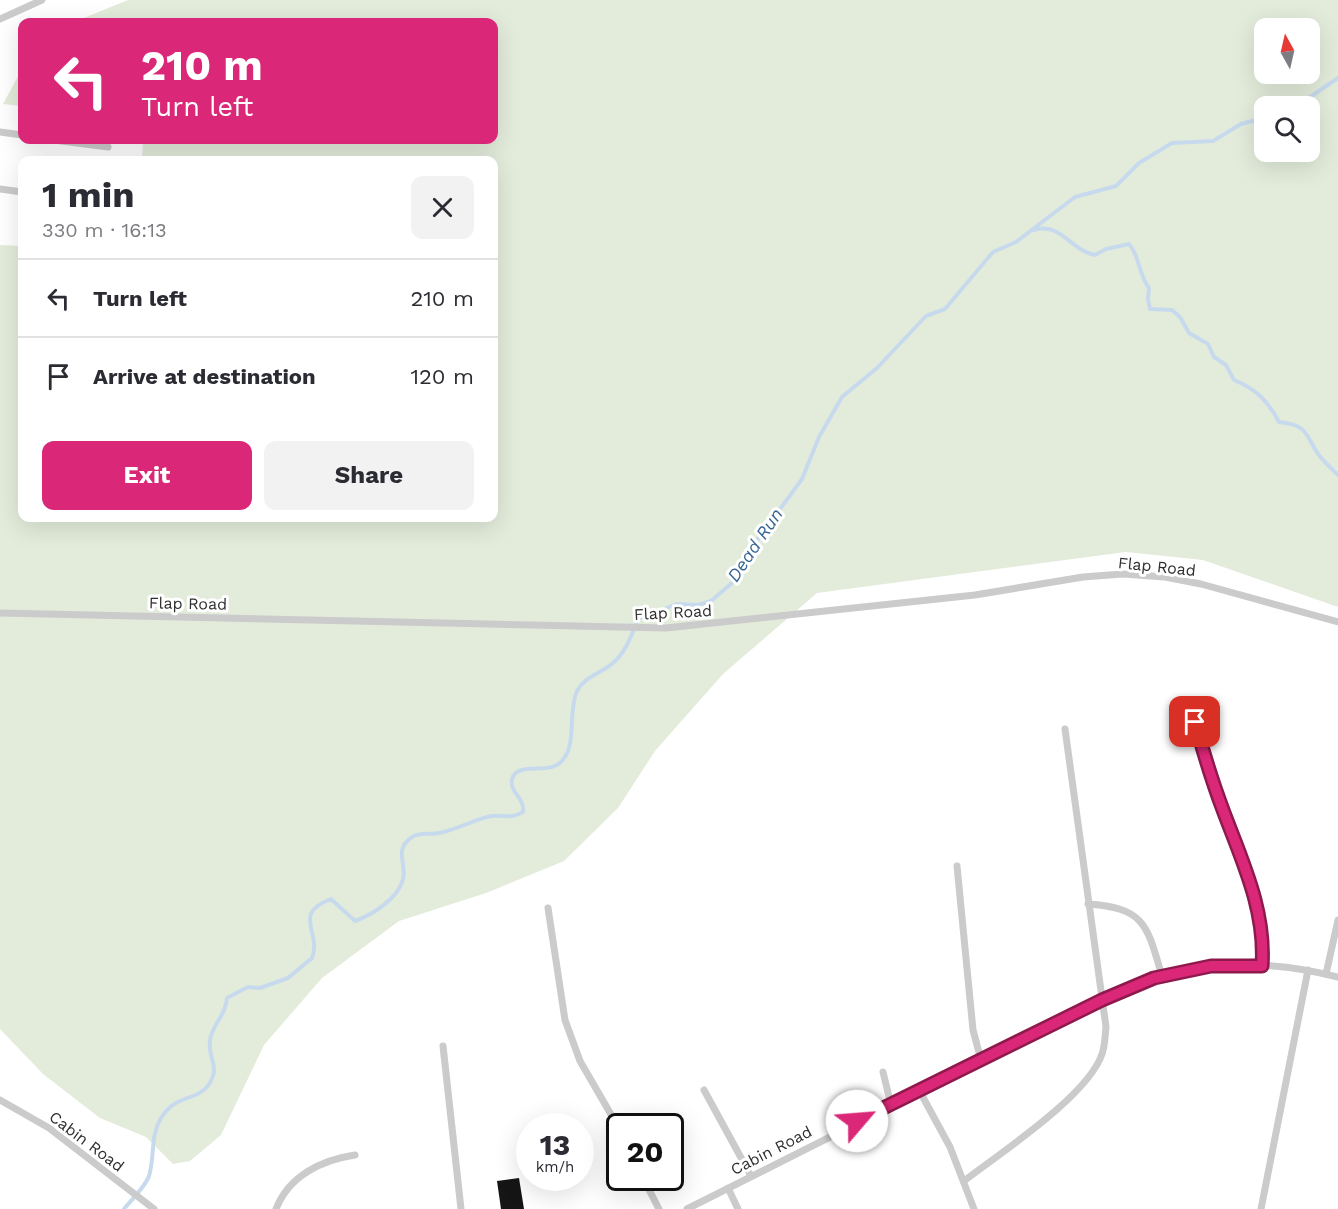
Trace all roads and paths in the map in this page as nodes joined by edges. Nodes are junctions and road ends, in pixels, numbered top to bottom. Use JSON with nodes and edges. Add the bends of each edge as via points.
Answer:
{"nodes":[{"id":1,"x":42,"y":0,"type":"edge"},
{"id":2,"x":0,"y":19,"type":"edge"},
{"id":3,"x":0,"y":132,"type":"edge"},
{"id":4,"x":18,"y":134,"type":"edge"},
{"id":5,"x":85,"y":144,"type":"edge"},
{"id":6,"x":108,"y":147,"type":"dead end"},
{"id":7,"x":0,"y":189,"type":"edge"},
{"id":8,"x":18,"y":191,"type":"edge"},
{"id":9,"x":0,"y":613,"type":"edge"},
{"id":10,"x":1338,"y":622,"type":"edge"},
{"id":11,"x":1195,"y":722,"type":"dead end"},
{"id":12,"x":1065,"y":729,"type":"dead end"},
{"id":13,"x":957,"y":866,"type":"dead end"},
{"id":14,"x":1088,"y":904,"type":"junction"},
{"id":15,"x":548,"y":908,"type":"dead end"},
{"id":16,"x":1338,"y":920,"type":"edge"},
{"id":17,"x":1262,"y":966,"type":"junction"},
{"id":18,"x":1308,"y":970,"type":"junction"},
{"id":19,"x":1326,"y":974,"type":"junction"},
{"id":20,"x":1162,"y":976,"type":"junction"},
{"id":21,"x":1338,"y":977,"type":"edge"},
{"id":22,"x":1102,"y":1000,"type":"junction"},
{"id":23,"x":443,"y":1046,"type":"dead end"},
{"id":24,"x":981,"y":1060,"type":"junction"},
{"id":25,"x":883,"y":1072,"type":"dead end"},
{"id":26,"x":704,"y":1090,"type":"dead end"},
{"id":27,"x":919,"y":1090,"type":"junction"},
{"id":28,"x":0,"y":1100,"type":"edge"},
{"id":29,"x":891,"y":1105,"type":"junction"},
{"id":30,"x":610,"y":1113,"type":"edge"},
{"id":31,"x":355,"y":1155,"type":"dead end"},
{"id":32,"x":750,"y":1176,"type":"junction"},
{"id":33,"x":964,"y":1181,"type":"junction"},
{"id":34,"x":728,"y":1188,"type":"junction"},
{"id":35,"x":650,"y":1191,"type":"edge"},
{"id":36,"x":154,"y":1209,"type":"edge"},
{"id":37,"x":276,"y":1209,"type":"edge"},
{"id":38,"x":461,"y":1209,"type":"edge"},
{"id":39,"x":659,"y":1209,"type":"edge"},
{"id":40,"x":687,"y":1209,"type":"edge"},
{"id":41,"x":738,"y":1209,"type":"edge"},
{"id":42,"x":974,"y":1209,"type":"edge"},
{"id":43,"x":1261,"y":1209,"type":"edge"}],
"edges":[{"from":1,"to":2,"type":"lane"},
{"from":3,"to":4,"type":"lane"},
{"from":5,"to":6,"type":"lane"},
{"from":7,"to":8,"type":"lane"},
{"from":9,"to":10,"type":"lane","name":"Flap Road","via":[[644,629],[975,595],[1123,574],[1201,584]]},
{"from":11,"to":17,"type":"lane","via":[[1221,807],[1250,879],[1264,945]]},
{"from":12,"to":14,"type":"lane"},
{"from":13,"to":24,"type":"lane","via":[[973,1030]]},
{"from":14,"to":20,"type":"lane","via":[[1108,905],[1141,920]]},
{"from":14,"to":22,"type":"lane"},
{"from":15,"to":30,"type":"lane","via":[[565,1020],[580,1061]]},
{"from":16,"to":19,"type":"lane"},
{"from":17,"to":18,"type":"lane","name":"Cabin Road"},
{"from":17,"to":20,"type":"lane","name":"Cabin Road","via":[[1211,966]]},
{"from":18,"to":19,"type":"lane","name":"Cabin Road"},
{"from":18,"to":43,"type":"lane"},
{"from":19,"to":21,"type":"lane","name":"Cabin Road"},
{"from":20,"to":22,"type":"lane","name":"Cabin Road"},
{"from":22,"to":24,"type":"lane","name":"Cabin Road"},
{"from":22,"to":33,"type":"lane","via":[[1105,1042],[1092,1072],[1065,1102]]},
{"from":23,"to":38,"type":"lane"},
{"from":24,"to":27,"type":"lane","name":"Cabin Road"},
{"from":25,"to":29,"type":"lane"},
{"from":26,"to":32,"type":"lane"},
{"from":27,"to":29,"type":"lane","name":"Cabin Road"},
{"from":27,"to":33,"type":"lane"},
{"from":28,"to":36,"type":"lane","name":"Cabin Road","via":[[49,1128]]},
{"from":29,"to":32,"type":"lane","name":"Cabin Road"},
{"from":31,"to":37,"type":"lane","via":[[313,1168],[288,1187]]},
{"from":32,"to":34,"type":"lane","name":"Cabin Road"},
{"from":33,"to":42,"type":"lane"},
{"from":34,"to":40,"type":"lane","name":"Cabin Road"},
{"from":34,"to":41,"type":"lane"},
{"from":35,"to":39,"type":"lane"}]}
